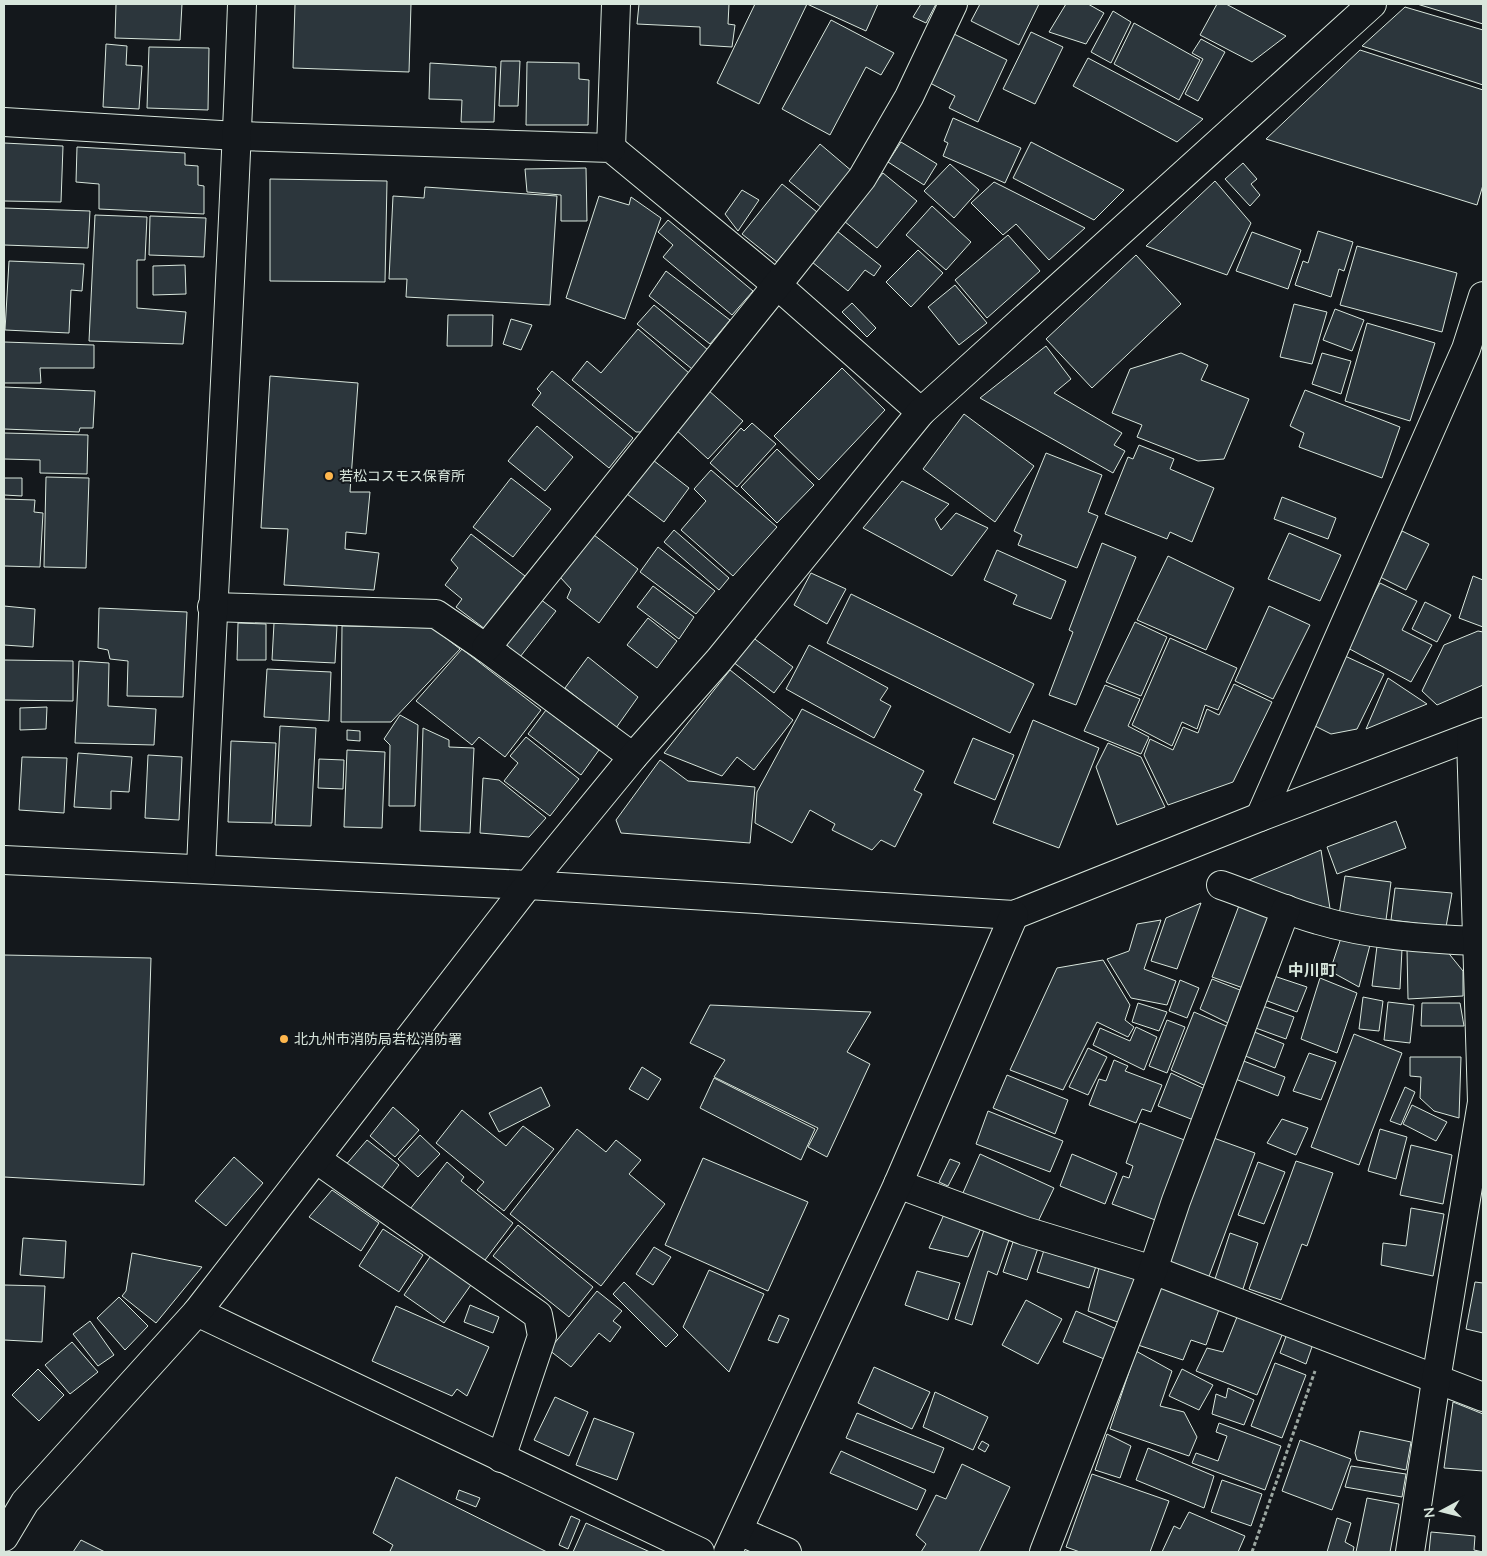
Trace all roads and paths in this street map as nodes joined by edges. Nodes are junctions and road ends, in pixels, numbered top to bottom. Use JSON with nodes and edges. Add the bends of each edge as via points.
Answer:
{"nodes":[{"id":1,"x":242,"y":4,"type":"edge"},
{"id":2,"x":616,"y":4,"type":"edge"},
{"id":3,"x":952,"y":4,"type":"edge"},
{"id":4,"x":1372,"y":4,"type":"edge"},
{"id":5,"x":4,"y":122,"type":"edge"},
{"id":6,"x":238,"y":136,"type":"junction"},
{"id":7,"x":611,"y":148,"type":"junction"},
{"id":8,"x":777,"y":285,"type":"junction"},
{"id":9,"x":1483,"y":296,"type":"edge"},
{"id":10,"x":921,"y":412,"type":"junction"},
{"id":11,"x":212,"y":607,"type":"junction"},
{"id":12,"x":486,"y":648,"type":"junction"},
{"id":13,"x":1479,"y":738,"type":"edge"},
{"id":14,"x":633,"y":758,"type":"junction"},
{"id":15,"x":1260,"y":817,"type":"junction"},
{"id":16,"x":4,"y":860,"type":"edge"},
{"id":17,"x":201,"y":869,"type":"junction"},
{"id":18,"x":528,"y":885,"type":"junction"},
{"id":19,"x":1221,"y":885,"type":"dead end"},
{"id":20,"x":1286,"y":909,"type":"junction"},
{"id":21,"x":1014,"y":915,"type":"junction"},
{"id":22,"x":1477,"y":941,"type":"junction"},
{"id":23,"x":1483,"y":1102,"type":"edge"},
{"id":24,"x":316,"y":1159,"type":"junction"},
{"id":25,"x":898,"y":1184,"type":"junction"},
{"id":26,"x":1153,"y":1270,"type":"junction"},
{"id":27,"x":197,"y":1312,"type":"junction"},
{"id":28,"x":1327,"y":1338,"type":"junction"},
{"id":29,"x":1436,"y":1380,"type":"junction"},
{"id":30,"x":1483,"y":1397,"type":"edge"},
{"id":31,"x":502,"y":1458,"type":"junction"},
{"id":32,"x":4,"y":1537,"type":"edge"},
{"id":33,"x":734,"y":1542,"type":"edge"},
{"id":34,"x":700,"y":1552,"type":"edge"},
{"id":35,"x":787,"y":1552,"type":"edge"},
{"id":36,"x":1044,"y":1552,"type":"edge"},
{"id":37,"x":1252,"y":1552,"type":"edge"},
{"id":38,"x":1410,"y":1552,"type":"edge"}],
"edges":[{"from":1,"to":6,"type":"street"},
{"from":2,"to":7,"type":"street"},
{"from":3,"to":8,"type":"street","via":[[909,97],[862,178]]},
{"from":4,"to":10,"type":"street"},
{"from":5,"to":6,"type":"street"},
{"from":6,"to":7,"type":"street"},
{"from":6,"to":11,"type":"street"},
{"from":7,"to":8,"type":"street"},
{"from":8,"to":10,"type":"street"},
{"from":8,"to":12,"type":"street"},
{"from":9,"to":15,"type":"street","via":[[1466,349]]},
{"from":10,"to":14,"type":"street","via":[[719,660]]},
{"from":11,"to":12,"type":"street","via":[[436,614]]},
{"from":11,"to":17,"type":"street"},
{"from":12,"to":14,"type":"street"},
{"from":13,"to":15,"type":"street"},
{"from":13,"to":22,"type":"street"},
{"from":14,"to":18,"type":"street"},
{"from":15,"to":21,"type":"street"},
{"from":16,"to":17,"type":"street"},
{"from":17,"to":18,"type":"street"},
{"from":18,"to":21,"type":"street"},
{"from":18,"to":24,"type":"street"},
{"from":19,"to":20,"type":"street"},
{"from":20,"to":22,"type":"street","via":[[1359,929],[1431,939]]},
{"from":20,"to":26,"type":"street"},
{"from":21,"to":25,"type":"street"},
{"from":22,"to":23,"type":"street"},
{"from":23,"to":29,"type":"street"},
{"from":24,"to":27,"type":"street"},
{"from":24,"to":31,"type":"street","via":[[538,1315],[542,1336]]},
{"from":25,"to":26,"type":"street","via":[[1025,1231]]},
{"from":25,"to":33,"type":"street"},
{"from":26,"to":28,"type":"street"},
{"from":26,"to":36,"type":"street"},
{"from":27,"to":31,"type":"street"},
{"from":27,"to":32,"type":"street","via":[[25,1502]]},
{"from":28,"to":29,"type":"street"},
{"from":28,"to":37,"type":"path"},
{"from":29,"to":30,"type":"street"},
{"from":29,"to":38,"type":"street"},
{"from":31,"to":34,"type":"street"},
{"from":33,"to":35,"type":"street"}]}
